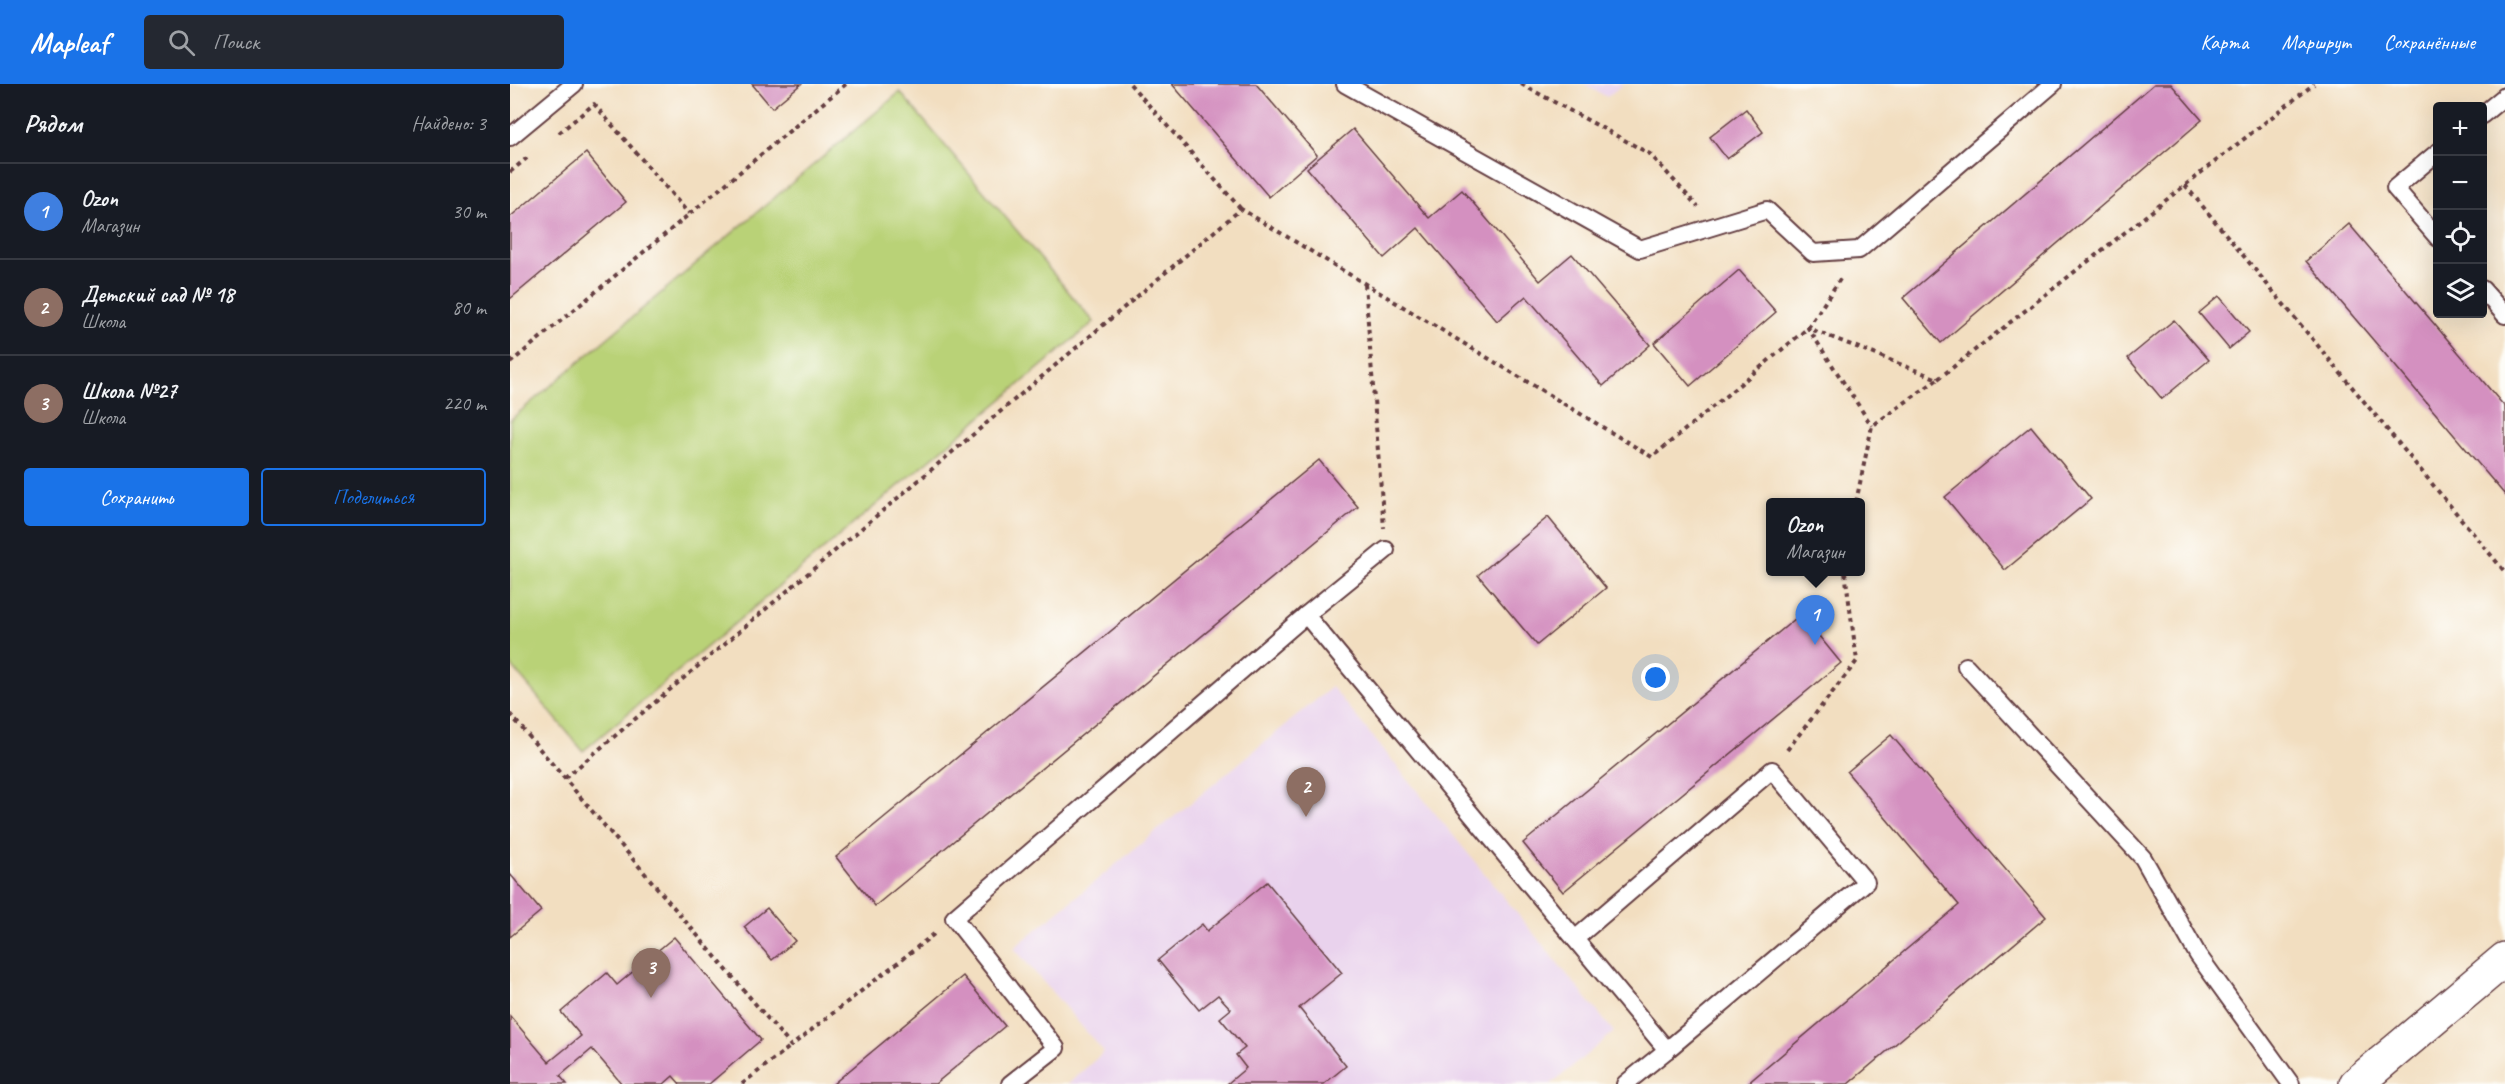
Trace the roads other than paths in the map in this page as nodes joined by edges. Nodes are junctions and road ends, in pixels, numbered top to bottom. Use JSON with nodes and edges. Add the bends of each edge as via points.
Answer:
{"nodes":[{"id":1,"x":573,"y":84,"type":"edge"},
{"id":2,"x":1345,"y":84,"type":"edge"},
{"id":3,"x":2053,"y":84,"type":"edge"},
{"id":4,"x":2505,"y":96,"type":"edge"},
{"id":5,"x":2487,"y":111,"type":"edge"},
{"id":6,"x":510,"y":137,"type":"edge"},
{"id":7,"x":2433,"y":156,"type":"edge"},
{"id":8,"x":2433,"y":232,"type":"edge"},
{"id":9,"x":2487,"y":295,"type":"edge"},
{"id":10,"x":2505,"y":315,"type":"edge"},
{"id":11,"x":1386,"y":550,"type":"road end"},
{"id":12,"x":1306,"y":615,"type":"junction"},
{"id":13,"x":1966,"y":666,"type":"dead end"},
{"id":14,"x":1575,"y":939,"type":"junction"},
{"id":15,"x":2505,"y":959,"type":"edge"},
{"id":16,"x":1667,"y":1050,"type":"junction"},
{"id":17,"x":1010,"y":1084,"type":"edge"},
{"id":18,"x":1625,"y":1084,"type":"edge"},
{"id":19,"x":2291,"y":1084,"type":"edge"},
{"id":20,"x":2356,"y":1084,"type":"edge"}],
"edges":[{"from":1,"to":6,"type":"lane"},
{"from":2,"to":3,"type":"lane","via":[[1640,249],[1767,210],[1813,253],[1859,250]]},
{"from":4,"to":5,"type":"lane"},
{"from":7,"to":8,"type":"lane","via":[[2395,188]]},
{"from":9,"to":10,"type":"lane"},
{"from":11,"to":12,"type":"lane"},
{"from":12,"to":14,"type":"lane"},
{"from":12,"to":17,"type":"lane","via":[[954,918],[1056,1048]]},
{"from":13,"to":19,"type":"lane","via":[[2143,858],[2198,955]]},
{"from":14,"to":16,"type":"lane"},
{"from":14,"to":16,"type":"lane","via":[[1772,770],[1866,882]]},
{"from":15,"to":20,"type":"main road"},
{"from":16,"to":18,"type":"lane"}]}
